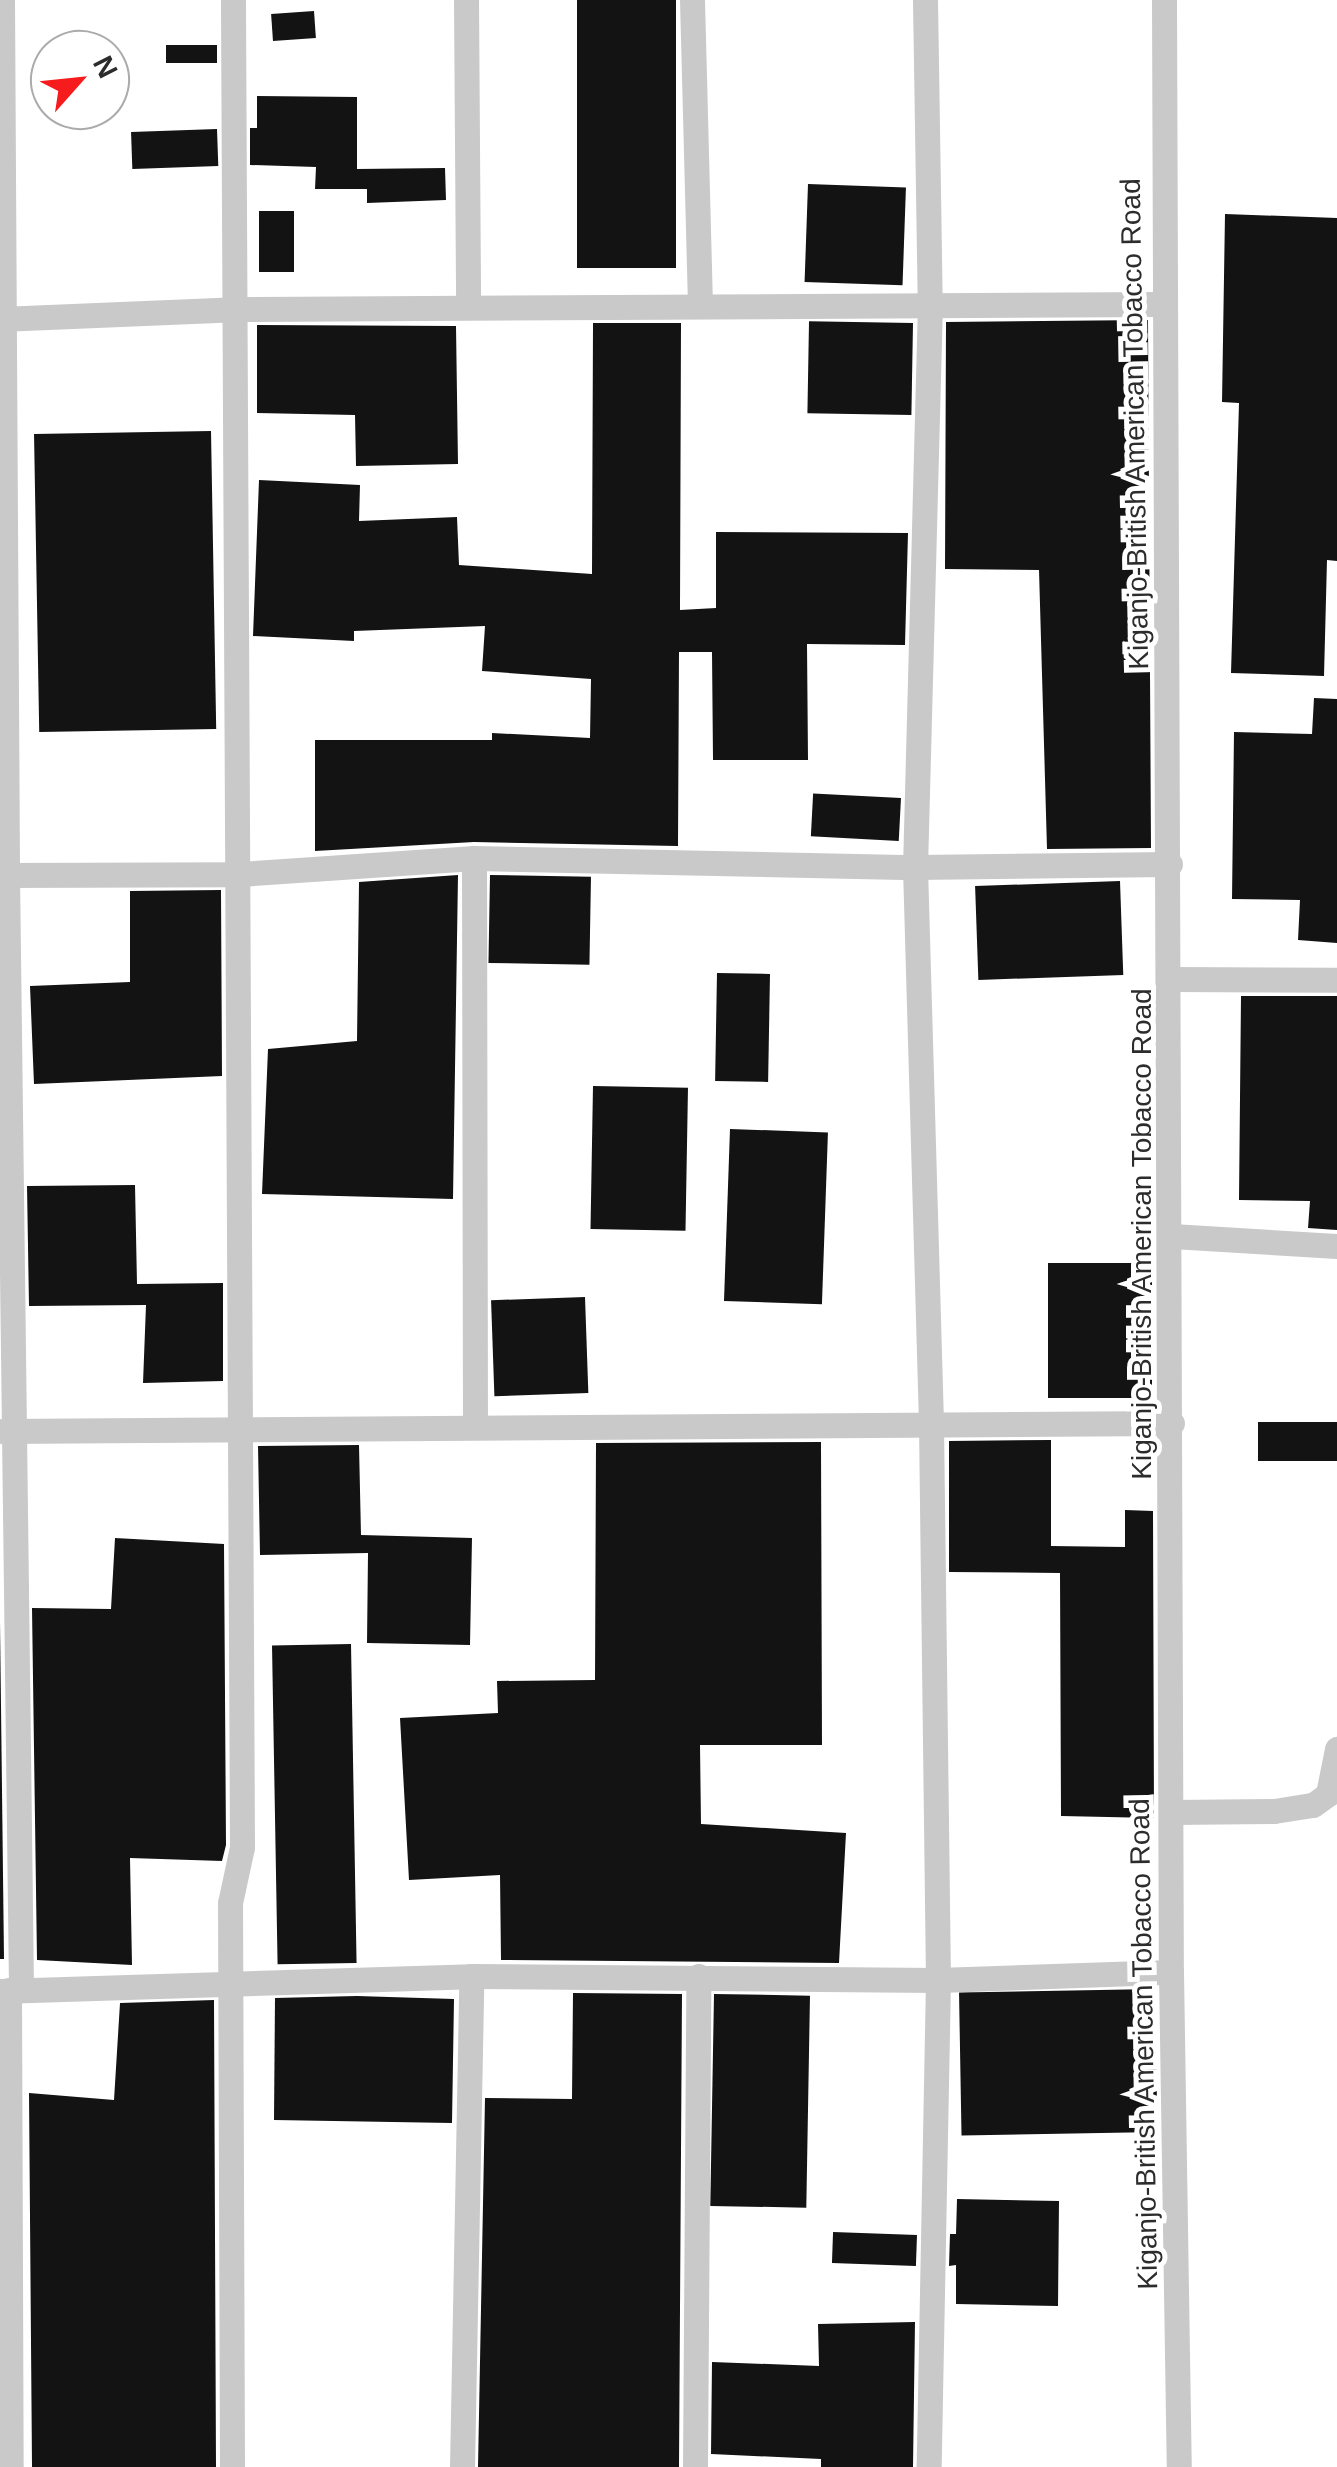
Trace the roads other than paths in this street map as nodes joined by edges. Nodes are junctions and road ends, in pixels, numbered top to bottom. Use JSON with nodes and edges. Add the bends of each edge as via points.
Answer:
{"nodes":[{"id":1,"x":2,"y":0,"type":"edge"},
{"id":2,"x":233,"y":0,"type":"edge"},
{"id":3,"x":466,"y":0,"type":"edge"},
{"id":4,"x":692,"y":0,"type":"edge"},
{"id":5,"x":924,"y":0,"type":"edge"},
{"id":6,"x":1164,"y":0,"type":"edge"},
{"id":7,"x":930,"y":303,"type":"junction"},
{"id":8,"x":1162,"y":304,"type":"junction"},
{"id":9,"x":700,"y":306,"type":"junction"},
{"id":10,"x":468,"y":307,"type":"junction"},
{"id":11,"x":235,"y":309,"type":"junction"},
{"id":12,"x":2,"y":318,"type":"edge"},
{"id":13,"x":474,"y":858,"type":"junction"},
{"id":14,"x":1170,"y":864,"type":"junction"},
{"id":15,"x":915,"y":867,"type":"junction"},
{"id":16,"x":3,"y":874,"type":"edge"},
{"id":17,"x":240,"y":874,"type":"junction"},
{"id":18,"x":1171,"y":978,"type":"junction"},
{"id":19,"x":1337,"y":980,"type":"edge"},
{"id":20,"x":1172,"y":1236,"type":"junction"},
{"id":21,"x":1337,"y":1246,"type":"edge"},
{"id":22,"x":1172,"y":1423,"type":"junction"},
{"id":23,"x":930,"y":1424,"type":"junction"},
{"id":24,"x":475,"y":1427,"type":"junction"},
{"id":25,"x":242,"y":1429,"type":"junction"},
{"id":26,"x":8,"y":1430,"type":"edge"},
{"id":27,"x":1337,"y":1748,"type":"edge"},
{"id":28,"x":1171,"y":1812,"type":"junction"},
{"id":29,"x":1171,"y":1972,"type":"junction"},
{"id":30,"x":471,"y":1976,"type":"junction"},
{"id":31,"x":698,"y":1976,"type":"junction"},
{"id":32,"x":938,"y":1980,"type":"junction"},
{"id":33,"x":231,"y":1984,"type":"junction"},
{"id":34,"x":10,"y":1990,"type":"edge"},
{"id":35,"x":11,"y":2467,"type":"edge"},
{"id":36,"x":232,"y":2467,"type":"edge"},
{"id":37,"x":462,"y":2467,"type":"edge"},
{"id":38,"x":695,"y":2467,"type":"edge"},
{"id":39,"x":930,"y":2467,"type":"edge"},
{"id":40,"x":1179,"y":2467,"type":"edge"}],
"edges":[{"from":1,"to":12,"type":"street"},
{"from":2,"to":11,"type":"street"},
{"from":3,"to":10,"type":"street"},
{"from":4,"to":9,"type":"street"},
{"from":5,"to":7,"type":"street"},
{"from":6,"to":8,"type":"street","name":"Kiganjo-British American Tobacco Road"},
{"from":7,"to":8,"type":"street"},
{"from":7,"to":9,"type":"street"},
{"from":7,"to":15,"type":"street"},
{"from":8,"to":14,"type":"street","name":"Kiganjo-British American Tobacco Road"},
{"from":9,"to":10,"type":"street"},
{"from":10,"to":11,"type":"street"},
{"from":11,"to":12,"type":"street"},
{"from":11,"to":17,"type":"street"},
{"from":12,"to":16,"type":"street"},
{"from":13,"to":15,"type":"street"},
{"from":13,"to":17,"type":"street"},
{"from":13,"to":24,"type":"street"},
{"from":14,"to":15,"type":"street"},
{"from":14,"to":18,"type":"street","name":"Kiganjo-British American Tobacco Road"},
{"from":15,"to":23,"type":"street"},
{"from":16,"to":17,"type":"street"},
{"from":16,"to":26,"type":"street"},
{"from":17,"to":25,"type":"street"},
{"from":18,"to":19,"type":"street"},
{"from":18,"to":20,"type":"street","name":"Kiganjo-British American Tobacco Road"},
{"from":20,"to":21,"type":"street"},
{"from":20,"to":22,"type":"street","name":"Kiganjo-British American Tobacco Road"},
{"from":22,"to":23,"type":"street"},
{"from":22,"to":28,"type":"street","name":"Kiganjo-British American Tobacco Road"},
{"from":23,"to":24,"type":"street"},
{"from":23,"to":32,"type":"street"},
{"from":24,"to":25,"type":"street"},
{"from":25,"to":26,"type":"street"},
{"from":25,"to":33,"type":"street","via":[[242,1848],[230,1903]]},
{"from":26,"to":34,"type":"street"},
{"from":27,"to":28,"type":"street","via":[[1328,1794],[1313,1805],[1274,1812]]},
{"from":28,"to":29,"type":"street","name":"Kiganjo-British American Tobacco Road"},
{"from":29,"to":32,"type":"street"},
{"from":29,"to":40,"type":"street","name":"Kiganjo-British American Tobacco Road"},
{"from":30,"to":31,"type":"street"},
{"from":30,"to":33,"type":"street"},
{"from":30,"to":37,"type":"street"},
{"from":31,"to":32,"type":"street"},
{"from":31,"to":38,"type":"street"},
{"from":32,"to":39,"type":"street"},
{"from":33,"to":34,"type":"street"},
{"from":33,"to":36,"type":"street"},
{"from":34,"to":35,"type":"street"}]}
